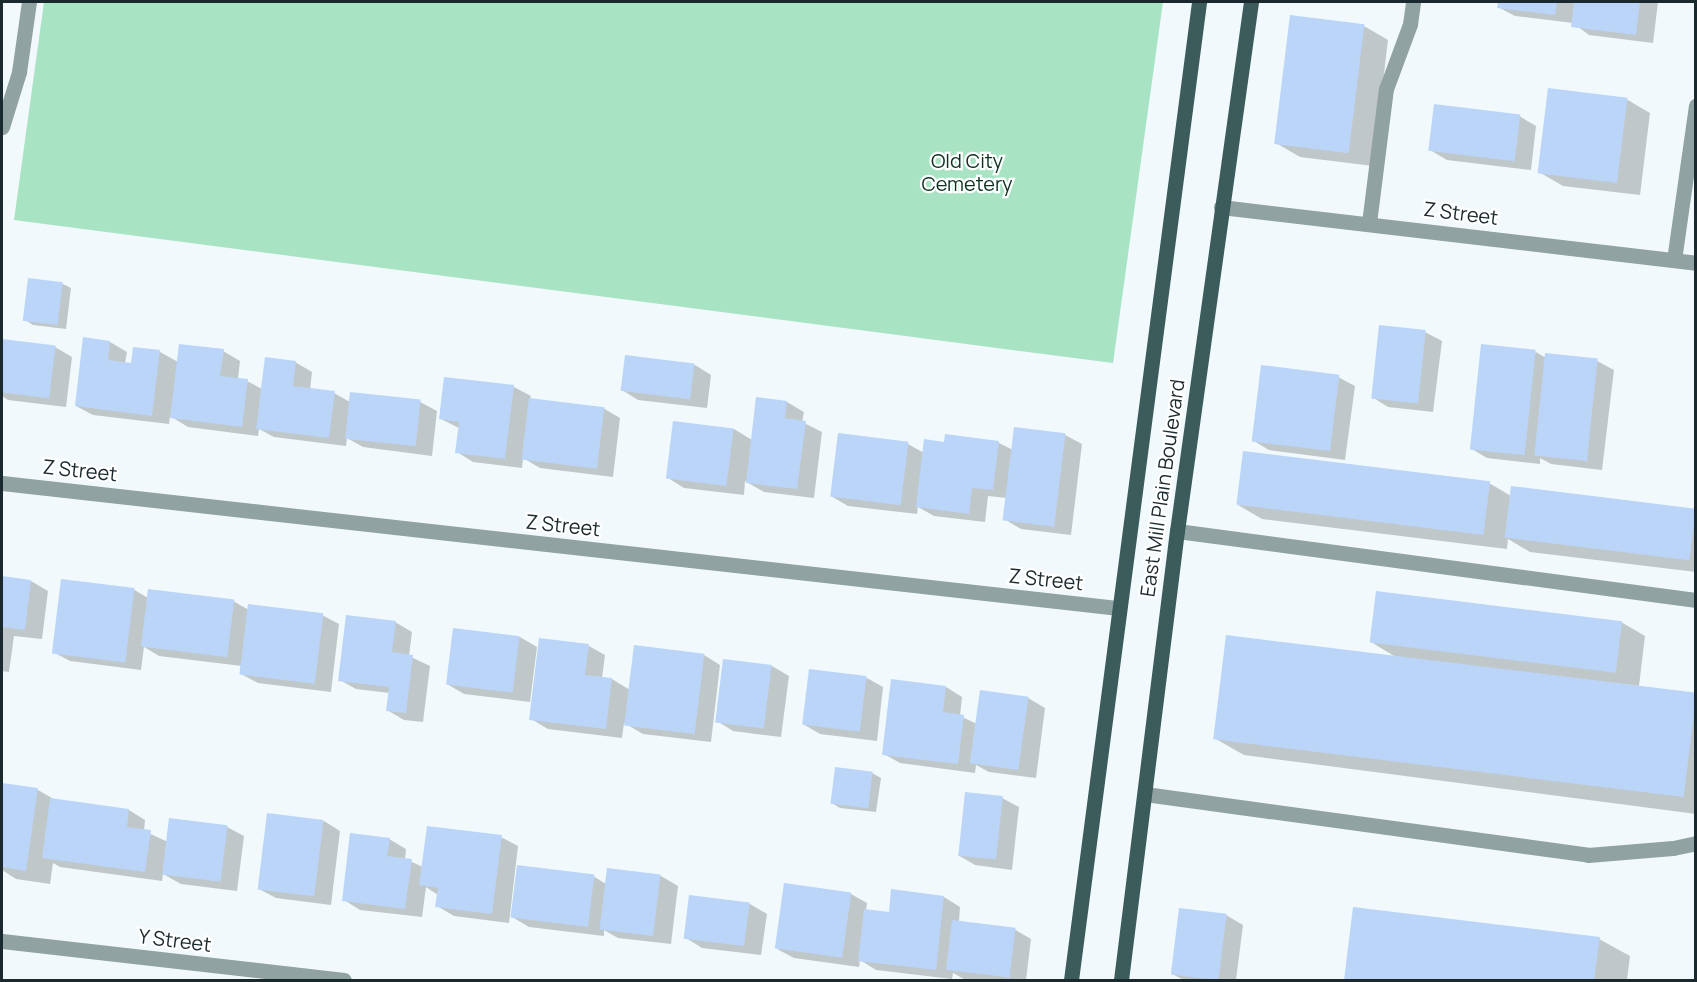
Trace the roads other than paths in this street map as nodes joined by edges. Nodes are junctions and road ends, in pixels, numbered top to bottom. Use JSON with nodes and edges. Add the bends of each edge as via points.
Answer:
{"nodes":[{"id":1,"x":28,"y":2,"type":"edge"},
{"id":2,"x":1199,"y":2,"type":"edge"},
{"id":3,"x":1251,"y":2,"type":"edge"},
{"id":4,"x":1413,"y":2,"type":"edge"},
{"id":5,"x":1695,"y":106,"type":"edge"},
{"id":6,"x":2,"y":128,"type":"edge"},
{"id":7,"x":1221,"y":207,"type":"junction"},
{"id":8,"x":1369,"y":223,"type":"junction"},
{"id":9,"x":1674,"y":260,"type":"junction"},
{"id":10,"x":1695,"y":263,"type":"edge"},
{"id":11,"x":2,"y":483,"type":"edge"},
{"id":12,"x":1177,"y":531,"type":"junction"},
{"id":13,"x":1695,"y":600,"type":"edge"},
{"id":14,"x":1119,"y":608,"type":"junction"},
{"id":15,"x":1145,"y":794,"type":"junction"},
{"id":16,"x":1695,"y":843,"type":"edge"},
{"id":17,"x":2,"y":941,"type":"edge"},
{"id":18,"x":344,"y":981,"type":"edge"},
{"id":19,"x":1071,"y":981,"type":"edge"},
{"id":20,"x":1120,"y":981,"type":"edge"}],
"edges":[{"from":1,"to":6,"type":"street","via":[[19,72]]},
{"from":2,"to":14,"type":"main road","name":"East Mill Plain Boulevard"},
{"from":3,"to":7,"type":"main road","name":"East Mill Plain Boulevard"},
{"from":4,"to":8,"type":"street","via":[[1410,24],[1386,90]]},
{"from":5,"to":9,"type":"street"},
{"from":7,"to":8,"type":"street","name":"Z Street"},
{"from":7,"to":12,"type":"main road","name":"East Mill Plain Boulevard"},
{"from":8,"to":9,"type":"street","name":"Z Street"},
{"from":9,"to":10,"type":"street","name":"Z Street"},
{"from":11,"to":14,"type":"street","name":"Z Street"},
{"from":12,"to":13,"type":"street"},
{"from":12,"to":15,"type":"main road","name":"East Mill Plain Boulevard"},
{"from":14,"to":19,"type":"main road","name":"East Mill Plain Boulevard"},
{"from":15,"to":16,"type":"street","via":[[1588,855]]},
{"from":15,"to":20,"type":"main road","name":"East Mill Plain Boulevard"},
{"from":17,"to":18,"type":"street","name":"Y Street"}]}
